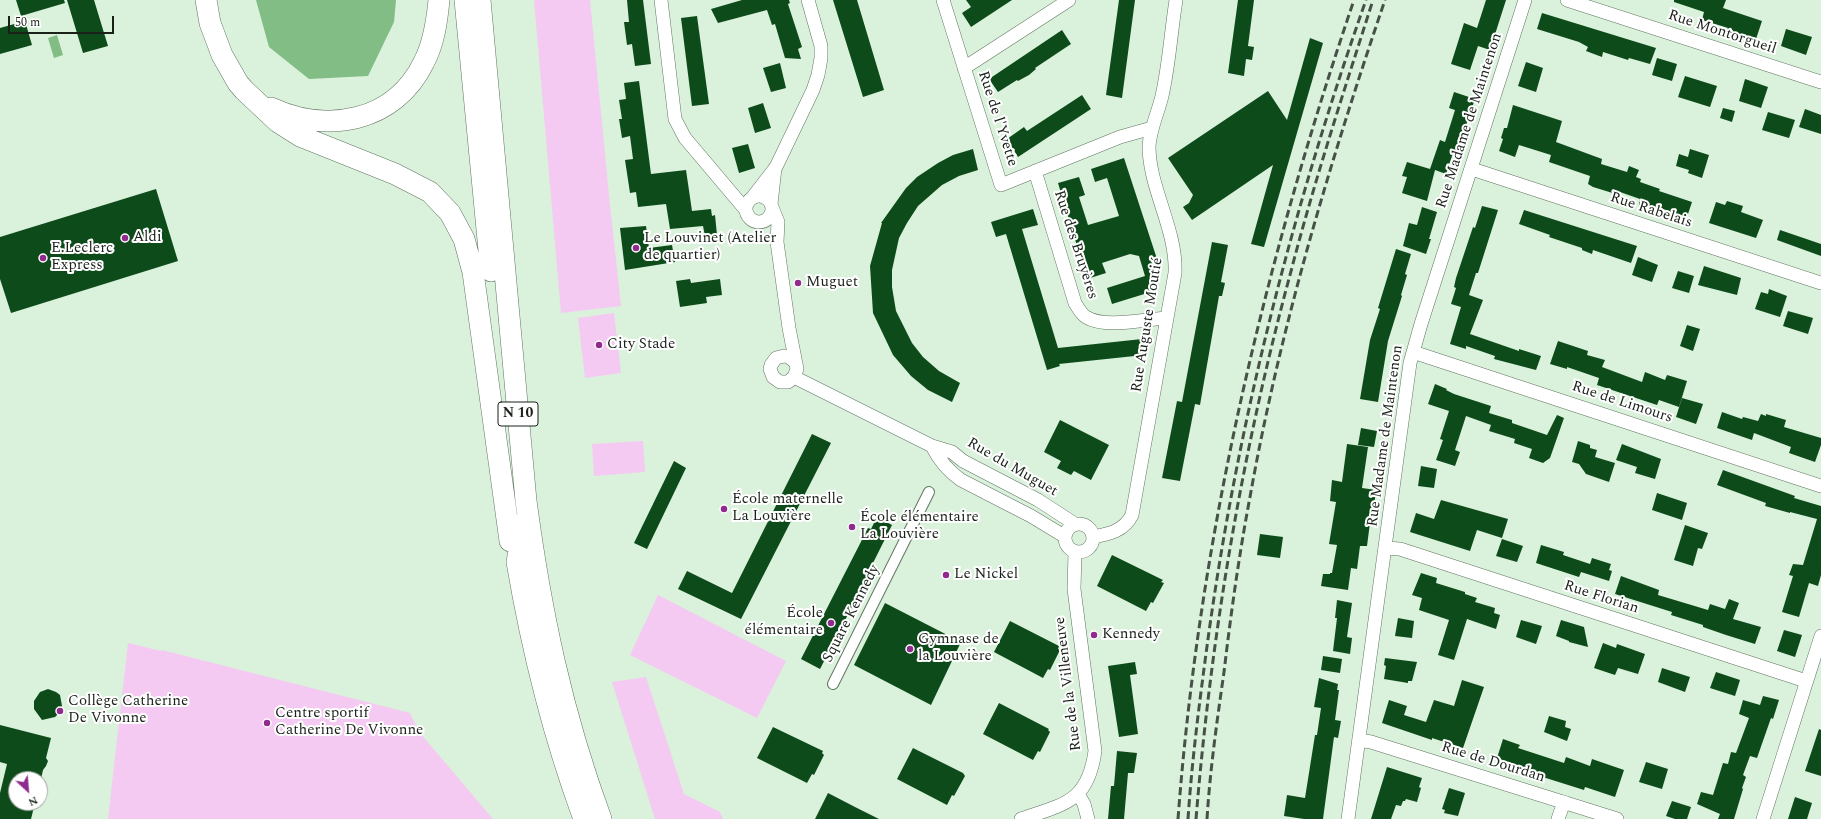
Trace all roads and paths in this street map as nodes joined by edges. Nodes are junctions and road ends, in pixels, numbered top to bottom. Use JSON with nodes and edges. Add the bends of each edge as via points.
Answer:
{"nodes":[{"id":1,"x":206,"y":0,"type":"edge"},
{"id":2,"x":439,"y":0,"type":"edge"},
{"id":3,"x":465,"y":0,"type":"edge"},
{"id":4,"x":480,"y":0,"type":"edge"},
{"id":5,"x":661,"y":0,"type":"edge"},
{"id":6,"x":808,"y":0,"type":"edge"},
{"id":7,"x":943,"y":0,"type":"edge"},
{"id":8,"x":1069,"y":0,"type":"edge"},
{"id":9,"x":1176,"y":0,"type":"edge"},
{"id":10,"x":1525,"y":0,"type":"edge"},
{"id":11,"x":1567,"y":0,"type":"edge"},
{"id":12,"x":964,"y":68,"type":"junction"},
{"id":13,"x":1821,"y":82,"type":"edge"},
{"id":14,"x":256,"y":102,"type":"junction"},
{"id":15,"x":1152,"y":128,"type":"junction"},
{"id":16,"x":776,"y":167,"type":"junction"},
{"id":17,"x":1472,"y":170,"type":"junction"},
{"id":18,"x":1035,"y":171,"type":"junction"},
{"id":19,"x":749,"y":203,"type":"junction"},
{"id":20,"x":771,"y":206,"type":"junction"},
{"id":21,"x":760,"y":222,"type":"junction"},
{"id":22,"x":777,"y":242,"type":"junction"},
{"id":23,"x":1821,"y":283,"type":"edge"},
{"id":24,"x":1167,"y":318,"type":"junction"},
{"id":25,"x":789,"y":328,"type":"junction"},
{"id":26,"x":1413,"y":352,"type":"junction"},
{"id":27,"x":780,"y":356,"type":"junction"},
{"id":28,"x":795,"y":362,"type":"junction"},
{"id":29,"x":794,"y":377,"type":"junction"},
{"id":30,"x":932,"y":446,"type":"junction"},
{"id":31,"x":1821,"y":486,"type":"edge"},
{"id":32,"x":929,"y":492,"type":"dead end"},
{"id":33,"x":1075,"y":524,"type":"junction"},
{"id":34,"x":1064,"y":536,"type":"junction"},
{"id":35,"x":1093,"y":537,"type":"junction"},
{"id":36,"x":1386,"y":548,"type":"junction"},
{"id":37,"x":1075,"y":552,"type":"junction"},
{"id":38,"x":517,"y":562,"type":"junction"},
{"id":39,"x":1821,"y":636,"type":"edge"},
{"id":40,"x":1806,"y":681,"type":"junction"},
{"id":41,"x":833,"y":684,"type":"dead end"},
{"id":42,"x":1359,"y":740,"type":"junction"},
{"id":43,"x":1078,"y":794,"type":"junction"},
{"id":44,"x":1564,"y":802,"type":"junction"},
{"id":45,"x":584,"y":819,"type":"edge"},
{"id":46,"x":601,"y":819,"type":"edge"},
{"id":47,"x":1021,"y":819,"type":"edge"},
{"id":48,"x":1088,"y":819,"type":"edge"},
{"id":49,"x":1348,"y":819,"type":"edge"},
{"id":50,"x":1558,"y":819,"type":"edge"},
{"id":51,"x":1617,"y":819,"type":"edge"},
{"id":52,"x":1763,"y":819,"type":"edge"}],
"edges":[{"from":1,"to":14,"type":"main road","via":[[210,23],[222,55],[238,83]]},
{"from":2,"to":14,"type":"main road","via":[[434,34],[424,62],[410,85],[389,105],[357,119],[319,122],[286,115]]},
{"from":3,"to":38,"type":"main road","number":"N 10","via":[[519,551]]},
{"from":4,"to":46,"type":"main road","number":"N 10","via":[[526,501],[537,582],[561,692]]},
{"from":5,"to":19,"type":"street","via":[[676,119],[685,138]]},
{"from":6,"to":16,"type":"street","via":[[821,46],[820,63],[813,90]]},
{"from":7,"to":12,"type":"street","name":"Rue de l'Yvette"},
{"from":8,"to":12,"type":"street"},
{"from":9,"to":15,"type":"street","name":"Rue Auguste Moutié","via":[[1162,94]]},
{"from":10,"to":17,"type":"street","name":"Rue Madame de Maintenon"},
{"from":11,"to":13,"type":"street","name":"Rue Montorgueil"},
{"from":12,"to":18,"type":"street","name":"Rue de l'Yvette","via":[[1001,184]]},
{"from":14,"to":38,"type":"main road","via":[[278,122],[300,136],[395,174],[430,192],[450,213],[464,239],[473,272],[512,553]]},
{"from":15,"to":18,"type":"street","name":"Rue de l'Yvette","via":[[1120,137]]},
{"from":15,"to":24,"type":"street","name":"Rue Auguste Moutié","via":[[1150,155],[1176,256]]},
{"from":16,"to":19,"type":"street"},
{"from":16,"to":20,"type":"street"},
{"from":17,"to":23,"type":"street","name":"Rue Rabelais"},
{"from":17,"to":26,"type":"street","name":"Rue Madame de Maintenon"},
{"from":18,"to":24,"type":"street","name":"Rue des Bruyères","via":[[1075,303],[1080,311],[1092,320],[1106,323]]},
{"from":19,"to":20,"type":"street","via":[[760,196],[768,200]]},
{"from":19,"to":21,"type":"street","via":[[749,219]]},
{"from":20,"to":21,"type":"street","via":[[770,216]]},
{"from":20,"to":22,"type":"street","via":[[778,222]]},
{"from":21,"to":22,"type":"street"},
{"from":22,"to":25,"type":"street"},
{"from":24,"to":35,"type":"street","name":"Rue Auguste Moutié","via":[[1132,515],[1129,522],[1119,530]]},
{"from":25,"to":27,"type":"street"},
{"from":25,"to":28,"type":"street"},
{"from":26,"to":31,"type":"street","name":"Rue de Limours"},
{"from":26,"to":36,"type":"street","name":"Rue Madame de Maintenon"},
{"from":27,"to":28,"type":"street","via":[[789,357]]},
{"from":27,"to":29,"type":"street","via":[[771,365],[773,377],[784,382]]},
{"from":28,"to":29,"type":"street","via":[[797,369]]},
{"from":29,"to":30,"type":"street","name":"Rue du Muguet"},
{"from":30,"to":33,"type":"street","name":"Rue du Muguet","via":[[952,452],[963,461],[1038,500]]},
{"from":30,"to":34,"type":"street","via":[[938,458],[962,480]]},
{"from":32,"to":41,"type":"street","name":"Square Kennedy"},
{"from":33,"to":34,"type":"street"},
{"from":33,"to":35,"type":"street","via":[[1087,526]]},
{"from":34,"to":37,"type":"street","via":[[1066,544]]},
{"from":35,"to":37,"type":"street","via":[[1088,549],[1080,553]]},
{"from":36,"to":40,"type":"street","name":"Rue Florian","via":[[1400,549]]},
{"from":36,"to":42,"type":"street","name":"Rue Madame de Maintenon"},
{"from":37,"to":43,"type":"street","name":"Rue de la Villeneuve","via":[[1074,589],[1095,751],[1087,783]]},
{"from":38,"to":45,"type":"main road","number":"N 10","via":[[530,631],[556,738]]},
{"from":39,"to":40,"type":"street"},
{"from":40,"to":52,"type":"street"},
{"from":42,"to":44,"type":"street","name":"Rue de Dourdan"},
{"from":42,"to":49,"type":"street","name":"Rue Madame de Maintenon"},
{"from":43,"to":47,"type":"street","name":"Rue de la Villeneuve","via":[[1063,803]]},
{"from":43,"to":48,"type":"street"},
{"from":44,"to":50,"type":"street"},
{"from":44,"to":51,"type":"street","name":"Rue de Dourdan"}]}
